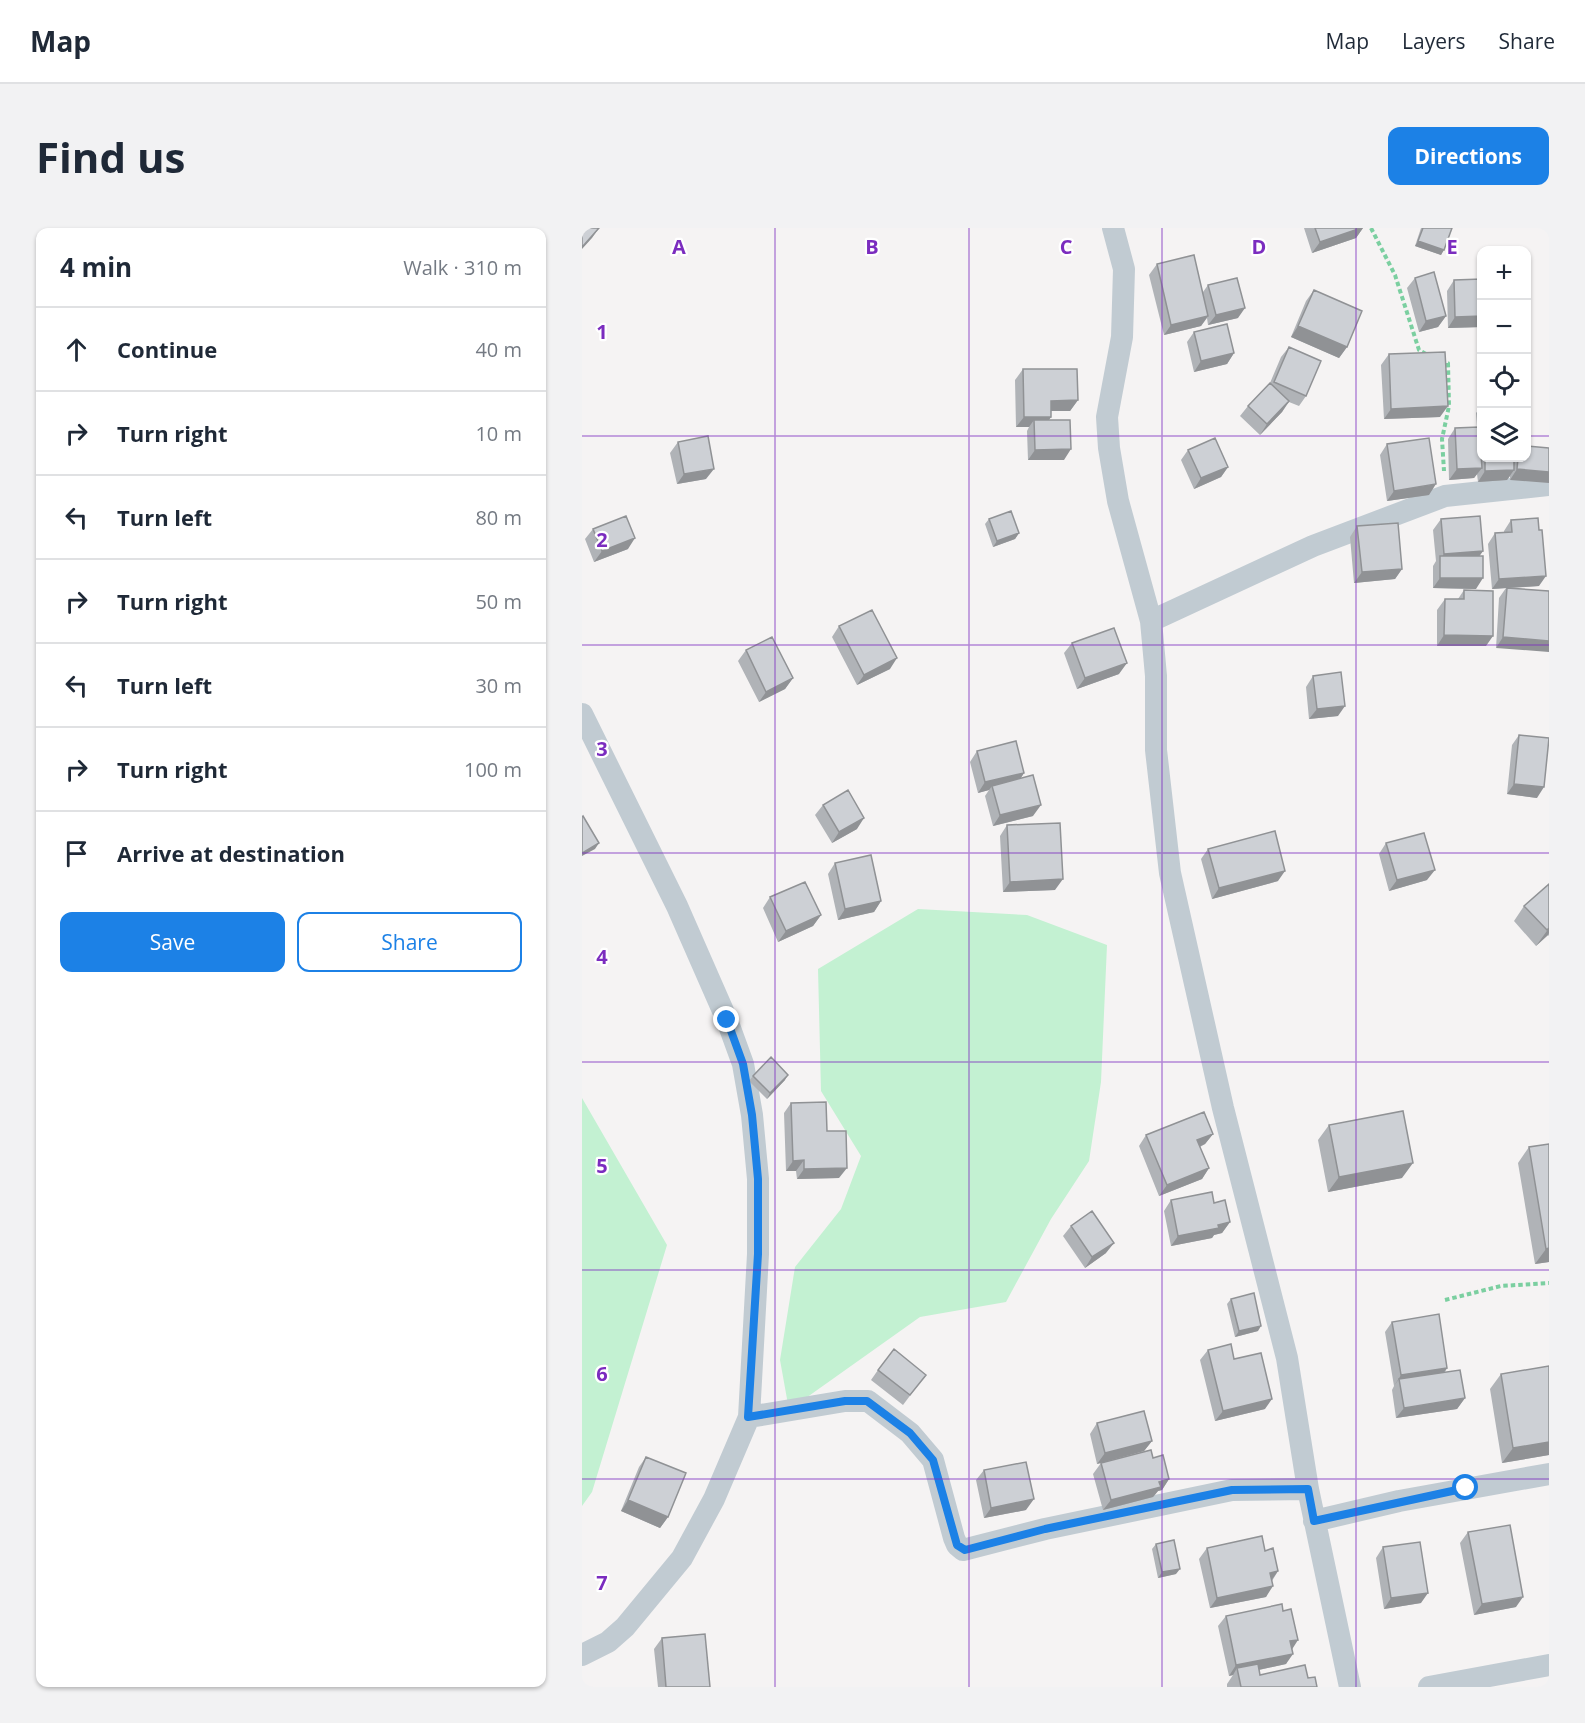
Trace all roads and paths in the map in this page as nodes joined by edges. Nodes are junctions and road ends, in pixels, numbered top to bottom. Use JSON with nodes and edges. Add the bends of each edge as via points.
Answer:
{"nodes":[{"id":1,"x":1113,"y":228,"type":"edge"},
{"id":2,"x":1371,"y":228,"type":"edge"},
{"id":3,"x":1428,"y":354,"type":"edge"},
{"id":4,"x":1438,"y":359,"type":"edge"},
{"id":5,"x":1549,"y":485,"type":"edge"},
{"id":6,"x":1445,"y":496,"type":"junction"},
{"id":7,"x":1151,"y":621,"type":"junction"},
{"id":8,"x":582,"y":714,"type":"edge"},
{"id":9,"x":1549,"y":1282,"type":"edge"},
{"id":10,"x":1445,"y":1300,"type":"dead end"},
{"id":11,"x":748,"y":1417,"type":"junction"},
{"id":12,"x":1549,"y":1474,"type":"edge"},
{"id":13,"x":1308,"y":1489,"type":"junction"},
{"id":14,"x":1314,"y":1521,"type":"junction"},
{"id":15,"x":582,"y":1655,"type":"edge"},
{"id":16,"x":1549,"y":1665,"type":"edge"},
{"id":17,"x":1350,"y":1687,"type":"edge"},
{"id":18,"x":1429,"y":1687,"type":"edge"}],
"edges":[{"from":1,"to":7,"type":"street","via":[[1124,269],[1122,337],[1107,417],[1109,448],[1118,501]]},
{"from":2,"to":3,"type":"path","via":[[1395,274],[1419,350]]},
{"from":4,"to":6,"type":"path","via":[[1448,363],[1449,406],[1442,439]]},
{"from":5,"to":6,"type":"street"},
{"from":6,"to":7,"type":"street","via":[[1313,546]]},
{"from":7,"to":13,"type":"street","via":[[1156,750],[1170,873],[1223,1108],[1287,1359]]},
{"from":8,"to":11,"type":"street","via":[[677,906],[743,1064],[758,1179],[758,1254]]},
{"from":9,"to":10,"type":"path","via":[[1501,1286]]},
{"from":11,"to":13,"type":"street","via":[[867,1401],[910,1433],[933,1460],[954,1539],[963,1550],[1232,1490]]},
{"from":11,"to":15,"type":"street","via":[[714,1499],[682,1558],[625,1627],[608,1642]]},
{"from":12,"to":14,"type":"street"},
{"from":13,"to":14,"type":"street"},
{"from":14,"to":17,"type":"street"},
{"from":16,"to":18,"type":"street"}]}
